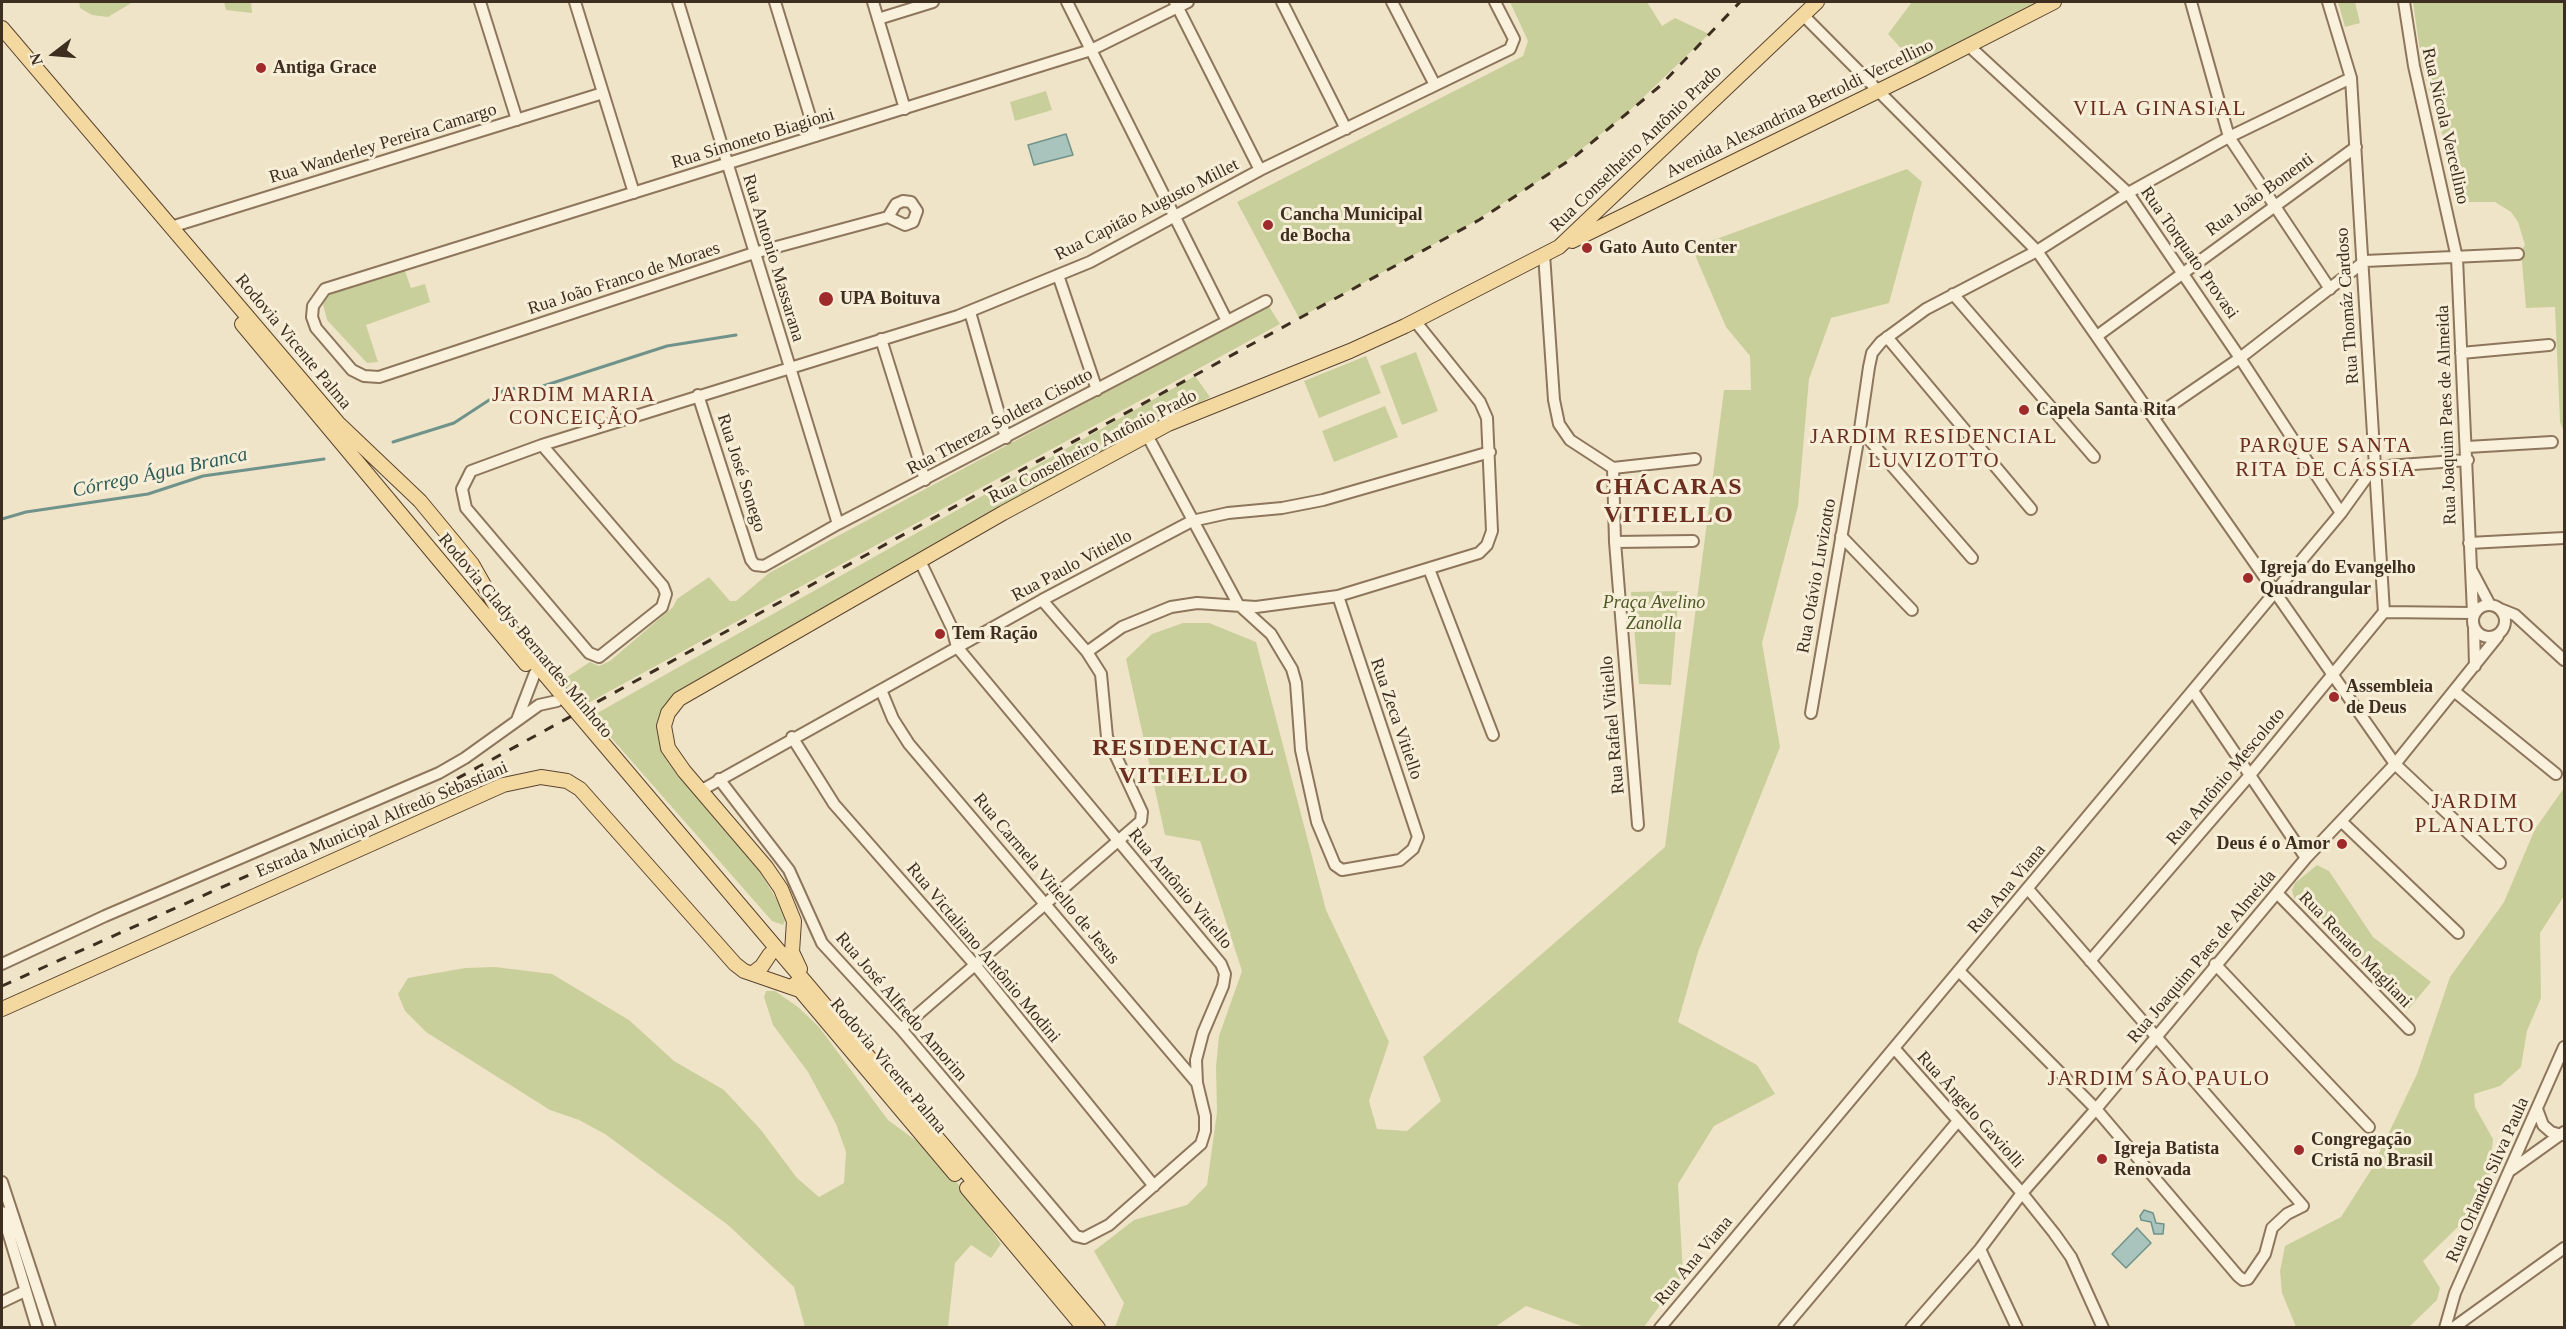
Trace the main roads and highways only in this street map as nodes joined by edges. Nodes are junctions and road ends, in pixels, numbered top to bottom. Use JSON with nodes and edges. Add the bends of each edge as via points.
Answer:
{"nodes":[{"id":1,"x":1817,"y":2,"type":"edge"},
{"id":2,"x":2055,"y":2,"type":"edge"},
{"id":3,"x":2,"y":28,"type":"edge"},
{"id":4,"x":2,"y":42,"type":"edge"},
{"id":5,"x":1604,"y":204,"type":"junction"},
{"id":6,"x":1618,"y":218,"type":"junction"},
{"id":7,"x":1559,"y":247,"type":"junction"},
{"id":8,"x":360,"y":465,"type":"joint"},
{"id":9,"x":437,"y":521,"type":"junction"},
{"id":10,"x":420,"y":538,"type":"junction"},
{"id":11,"x":551,"y":682,"type":"joint"},
{"id":12,"x":564,"y":702,"type":"junction"},
{"id":13,"x":667,"y":825,"type":"joint"},
{"id":14,"x":794,"y":921,"type":"junction"},
{"id":15,"x":771,"y":949,"type":"junction"},
{"id":16,"x":753,"y":973,"type":"junction"},
{"id":17,"x":802,"y":992,"type":"junction"},
{"id":18,"x":817,"y":995,"type":"junction"},
{"id":19,"x":2,"y":1009,"type":"edge"},
{"id":20,"x":1084,"y":1328,"type":"edge"},
{"id":21,"x":1098,"y":1328,"type":"edge"}],
"edges":[{"from":1,"to":5,"type":"main road","name":"Rua Conselheiro Antônio Prado"},
{"from":2,"to":6,"type":"main road","name":"Avenida Alexandrina Bertoldi Vercellino"},
{"from":3,"to":9,"type":"main road","name":"Rodovia Vicente Palma","via":[[338,423],[412,492]]},
{"from":4,"to":8,"type":"main road","name":"Rodovia Vicente Palma"},
{"from":5,"to":6,"type":"main road"},
{"from":5,"to":7,"type":"main road","name":"Rua Conselheiro Antônio Prado"},
{"from":6,"to":7,"type":"main road","name":"Avenida Alexandrina Bertoldi Vercellino"},
{"from":7,"to":14,"type":"main road","name":"Rua Conselheiro Antônio Prado","via":[[1350,351],[1174,421],[693,688],[676,701],[664,726],[673,756],[766,867],[781,889]]},
{"from":8,"to":10,"type":"main road","name":"Rodovia Gladys Bernardes Minhoto"},
{"from":9,"to":10,"type":"main road","via":[[426,517],[419,521]]},
{"from":9,"to":11,"type":"main road","name":"Rodovia Vicente Palma","via":[[472,564],[502,617]]},
{"from":10,"to":12,"type":"main road","name":"Rodovia Gladys Bernardes Minhoto"},
{"from":11,"to":12,"type":"main road","name":"Rodovia Gladys Bernardes Minhoto"},
{"from":12,"to":13,"type":"main road","name":"Rodovia Gladys Bernardes Minhoto"},
{"from":13,"to":15,"type":"main road","name":"Rodovia Vicente Palma"},
{"from":14,"to":15,"type":"main road","via":[[786,940]]},
{"from":14,"to":18,"type":"main road","via":[[793,955]]},
{"from":15,"to":16,"type":"main road"},
{"from":15,"to":17,"type":"main road","name":"Rodovia Vicente Palma"},
{"from":15,"to":18,"type":"main road","name":"Rodovia Vicente Palma"},
{"from":16,"to":17,"type":"main road","name":"Estrada Municipal Alfredo Sebastiani"},
{"from":16,"to":19,"type":"main road","name":"Estrada Municipal Alfredo Sebastiani","via":[[744,971],[721,951],[604,812],[580,789],[567,781],[541,777],[503,785]]},
{"from":17,"to":20,"type":"main road","name":"Rodovia Vicente Palma"},
{"from":18,"to":21,"type":"main road","name":"Rodovia Vicente Palma"}]}
